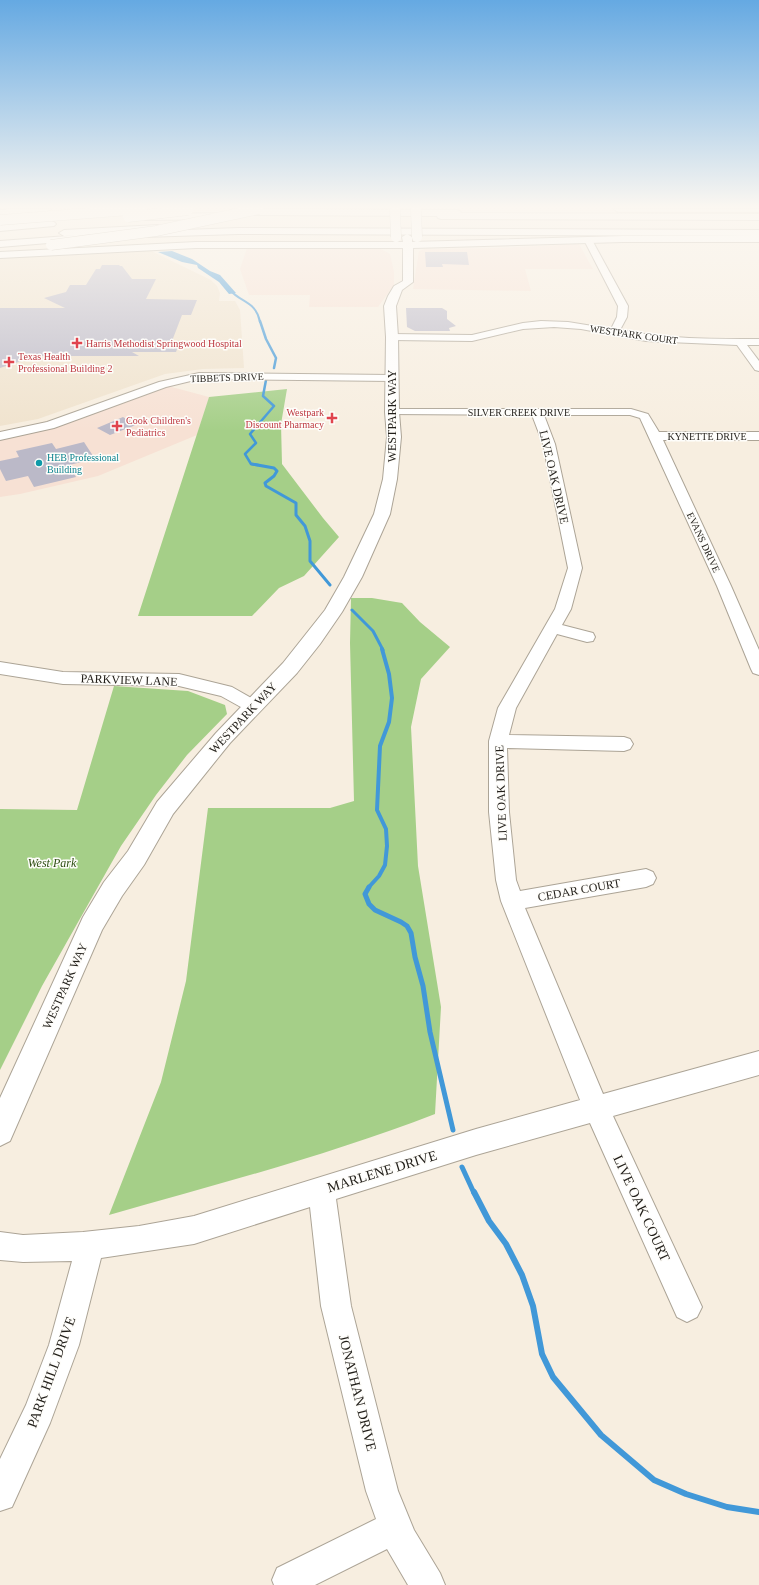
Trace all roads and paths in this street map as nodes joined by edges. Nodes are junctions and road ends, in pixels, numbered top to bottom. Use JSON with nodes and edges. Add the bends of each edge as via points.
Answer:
{"nodes":[{"id":1,"x":406,"y":283,"type":"edge"},
{"id":2,"x":611,"y":283,"type":"edge"},
{"id":3,"x":401,"y":285,"type":"joint"},
{"id":4,"x":614,"y":332,"type":"junction"},
{"id":5,"x":392,"y":337,"type":"junction"},
{"id":6,"x":740,"y":342,"type":"junction"},
{"id":7,"x":759,"y":342,"type":"edge"},
{"id":8,"x":759,"y":368,"type":"edge"},
{"id":9,"x":392,"y":375,"type":"junction"},
{"id":10,"x":392,"y":412,"type":"junction"},
{"id":11,"x":537,"y":412,"type":"junction"},
{"id":12,"x":645,"y":417,"type":"joint"},
{"id":13,"x":3,"y":432,"type":"edge"},
{"id":14,"x":655,"y":436,"type":"junction"},
{"id":15,"x":759,"y":436,"type":"edge"},
{"id":16,"x":552,"y":627,"type":"junction"},
{"id":17,"x":587,"y":637,"type":"dead end"},
{"id":18,"x":757,"y":661,"type":"edge"},
{"id":19,"x":0,"y":668,"type":"edge"},
{"id":20,"x":254,"y":707,"type":"junction"},
{"id":21,"x":498,"y":741,"type":"junction"},
{"id":22,"x":624,"y":744,"type":"dead end"},
{"id":23,"x":646,"y":878,"type":"dead end"},
{"id":24,"x":512,"y":901,"type":"junction"},
{"id":25,"x":759,"y":1063,"type":"edge"},
{"id":26,"x":596,"y":1108,"type":"junction"},
{"id":27,"x":0,"y":1131,"type":"edge"},
{"id":28,"x":321,"y":1191,"type":"junction"},
{"id":29,"x":90,"y":1245,"type":"junction"},
{"id":30,"x":0,"y":1246,"type":"edge"},
{"id":31,"x":687,"y":1308,"type":"dead end"},
{"id":32,"x":0,"y":1495,"type":"edge"},
{"id":33,"x":396,"y":1527,"type":"junction"},
{"id":34,"x":289,"y":1580,"type":"dead end"},
{"id":35,"x":428,"y":1585,"type":"edge"}],
"edges":[{"from":1,"to":3,"type":"main road","name":"WESTPARK WAY"},
{"from":2,"to":4,"type":"street","via":[[623,306],[622,317]]},
{"from":3,"to":5,"type":"main road","name":"WESTPARK WAY","via":[[390,306]]},
{"from":4,"to":5,"type":"street","name":"WESTPARK COURT","via":[[579,326],[542,324],[519,326],[472,338]]},
{"from":4,"to":6,"type":"street","name":"WESTPARK COURT","via":[[667,340]]},
{"from":5,"to":9,"type":"main road","name":"WESTPARK WAY"},
{"from":6,"to":7,"type":"street","name":"WESTPARK COURT"},
{"from":6,"to":8,"type":"street"},
{"from":9,"to":10,"type":"main road","name":"WESTPARK WAY"},
{"from":9,"to":13,"type":"street","name":"TIBBETS DRIVE","via":[[199,376],[146,387],[56,419]]},
{"from":10,"to":11,"type":"street","name":"SILVER CREEK DRIVE"},
{"from":10,"to":20,"type":"main road","name":"WESTPARK WAY","via":[[393,455],[382,514],[353,577],[313,640]]},
{"from":11,"to":12,"type":"street","name":"SILVER CREEK DRIVE","via":[[631,412]]},
{"from":11,"to":16,"type":"street","name":"LIVE OAK DRIVE","via":[[549,444],[575,568],[563,609]]},
{"from":12,"to":14,"type":"street","name":"EVANS DRIVE"},
{"from":14,"to":15,"type":"street","name":"KYNETTE DRIVE"},
{"from":14,"to":18,"type":"street","name":"EVANS DRIVE"},
{"from":16,"to":17,"type":"street"},
{"from":16,"to":21,"type":"street","name":"LIVE OAK DRIVE","via":[[507,708]]},
{"from":19,"to":20,"type":"street","name":"PARKVIEW LANE","via":[[63,678],[179,680],[226,691]]},
{"from":20,"to":27,"type":"main road","name":"WESTPARK WAY","via":[[222,738],[165,808],[92,925]]},
{"from":21,"to":22,"type":"street"},
{"from":21,"to":24,"type":"street","name":"LIVE OAK DRIVE","via":[[499,812],[506,880]]},
{"from":23,"to":24,"type":"street","name":"CEDAR COURT"},
{"from":24,"to":26,"type":"street","name":"LIVE OAK DRIVE"},
{"from":25,"to":26,"type":"street","name":"MARLENE DRIVE"},
{"from":26,"to":28,"type":"street","name":"MARLENE DRIVE","via":[[476,1142]]},
{"from":26,"to":31,"type":"street","name":"LIVE OAK COURT"},
{"from":28,"to":29,"type":"street","name":"MARLENE DRIVE","via":[[194,1230]]},
{"from":28,"to":33,"type":"street","name":"JONATHAN DRIVE","via":[[336,1306],[382,1491]]},
{"from":29,"to":30,"type":"street","name":"MARLENE DRIVE","via":[[74,1248],[10,1249]]},
{"from":29,"to":32,"type":"street","name":"PARK HILL DRIVE","via":[[64,1345],[39,1412]]},
{"from":33,"to":34,"type":"street"},
{"from":33,"to":35,"type":"street","name":"JONATHAN DRIVE","via":[[401,1541]]}]}
